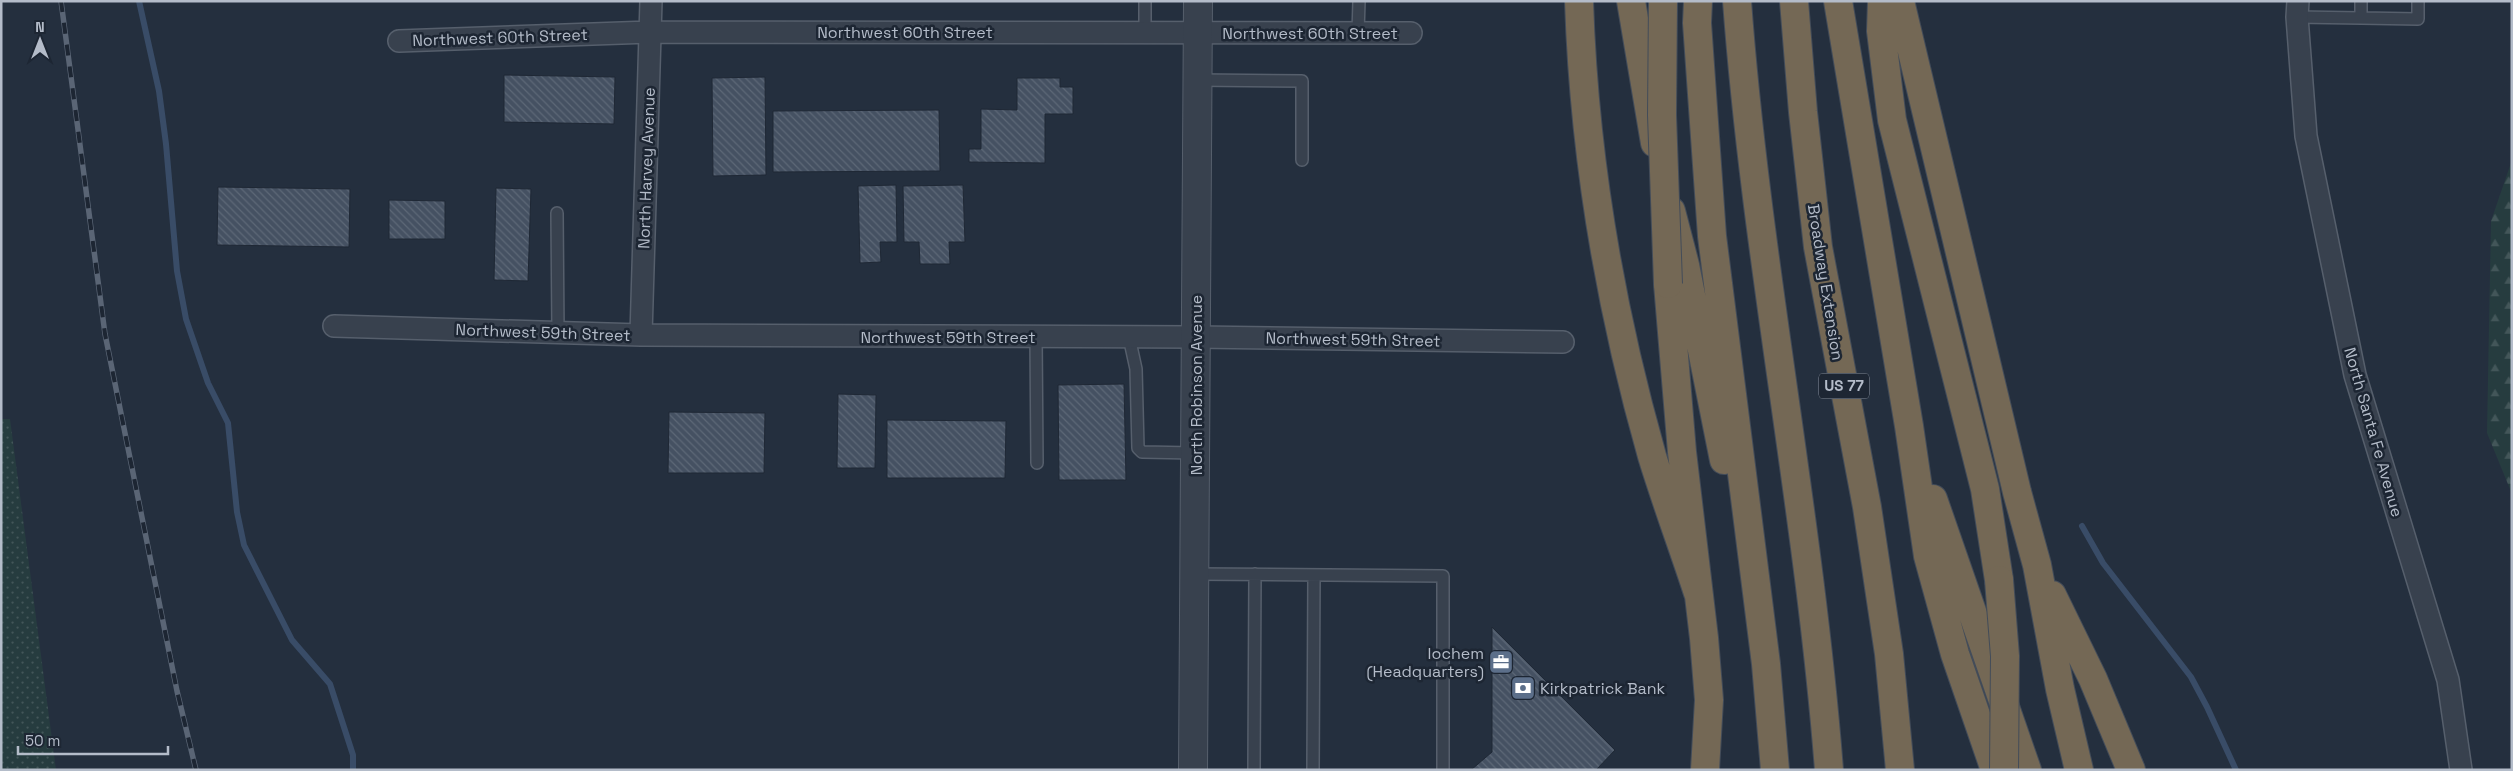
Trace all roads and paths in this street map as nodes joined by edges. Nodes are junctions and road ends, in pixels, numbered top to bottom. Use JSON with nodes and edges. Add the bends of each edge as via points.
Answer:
{"nodes":[{"id":1,"x":651,"y":1,"type":"edge"},
{"id":2,"x":1144,"y":1,"type":"edge"},
{"id":3,"x":1198,"y":1,"type":"edge"},
{"id":4,"x":1359,"y":1,"type":"edge"},
{"id":5,"x":1579,"y":1,"type":"edge"},
{"id":6,"x":1631,"y":1,"type":"edge"},
{"id":7,"x":1663,"y":1,"type":"edge"},
{"id":8,"x":1698,"y":1,"type":"edge"},
{"id":9,"x":1738,"y":1,"type":"edge"},
{"id":10,"x":1794,"y":1,"type":"edge"},
{"id":11,"x":1838,"y":1,"type":"edge"},
{"id":12,"x":1882,"y":1,"type":"edge"},
{"id":13,"x":1900,"y":1,"type":"edge"},
{"id":14,"x":2361,"y":1,"type":"edge"},
{"id":15,"x":2418,"y":1,"type":"edge"},
{"id":16,"x":2298,"y":9,"type":"edge"},
{"id":17,"x":2361,"y":18,"type":"junction"},
{"id":18,"x":650,"y":32,"type":"junction"},
{"id":19,"x":1145,"y":33,"type":"junction"},
{"id":20,"x":1198,"y":33,"type":"junction"},
{"id":21,"x":1358,"y":33,"type":"junction"},
{"id":22,"x":1411,"y":33,"type":"dead end"},
{"id":23,"x":399,"y":41,"type":"dead end"},
{"id":24,"x":1198,"y":80,"type":"junction"},
{"id":25,"x":1302,"y":160,"type":"dead end"},
{"id":26,"x":556,"y":213,"type":"dead end"},
{"id":27,"x":334,"y":326,"type":"dead end"},
{"id":28,"x":558,"y":333,"type":"junction"},
{"id":29,"x":641,"y":336,"type":"junction"},
{"id":30,"x":1036,"y":337,"type":"junction"},
{"id":31,"x":1129,"y":337,"type":"junction"},
{"id":32,"x":1196,"y":337,"type":"junction"},
{"id":33,"x":1563,"y":342,"type":"dead end"},
{"id":34,"x":1909,"y":426,"type":"junction"},
{"id":35,"x":1195,"y":453,"type":"junction"},
{"id":36,"x":1037,"y":463,"type":"dead end"},
{"id":37,"x":2037,"y":565,"type":"junction"},
{"id":38,"x":1195,"y":574,"type":"junction"},
{"id":39,"x":1255,"y":574,"type":"junction"},
{"id":40,"x":1314,"y":575,"type":"junction"},
{"id":41,"x":1698,"y":593,"type":"junction"},
{"id":42,"x":1759,"y":602,"type":"junction"},
{"id":43,"x":1193,"y":770,"type":"edge"},
{"id":44,"x":1254,"y":770,"type":"edge"},
{"id":45,"x":1313,"y":770,"type":"edge"},
{"id":46,"x":1444,"y":770,"type":"edge"},
{"id":47,"x":1705,"y":770,"type":"edge"},
{"id":48,"x":1775,"y":770,"type":"edge"},
{"id":49,"x":1829,"y":770,"type":"edge"},
{"id":50,"x":1900,"y":770,"type":"edge"},
{"id":51,"x":1995,"y":770,"type":"edge"},
{"id":52,"x":2004,"y":770,"type":"edge"},
{"id":53,"x":2027,"y":770,"type":"edge"},
{"id":54,"x":2079,"y":770,"type":"edge"},
{"id":55,"x":2131,"y":770,"type":"edge"},
{"id":56,"x":2462,"y":770,"type":"edge"}],
"edges":[{"from":1,"to":18,"type":"street","name":"North Harvey Avenue"},
{"from":2,"to":19,"type":"lane"},
{"from":3,"to":20,"type":"street","name":"North Robinson Avenue"},
{"from":4,"to":21,"type":"lane"},
{"from":5,"to":41,"type":"highway","via":[[1586,131],[1619,326],[1653,457]]},
{"from":6,"to":42,"type":"highway","via":[[1660,168],[1685,266],[1717,430]]},
{"from":7,"to":41,"type":"highway","bridge":true,"via":[[1662,115],[1668,284]]},
{"from":8,"to":42,"type":"highway","via":[[1712,236]]},
{"from":9,"to":49,"type":"highway","via":[[1751,146],[1812,594]]},
{"from":10,"to":50,"type":"highway","name":"Broadway Extension","number":"US 77","via":[[1802,112],[1818,247],[1866,507],[1889,654]]},
{"from":11,"to":34,"type":"highway"},
{"from":12,"to":52,"type":"highway","bridge":true,"via":[[1881,31],[1892,120],[1984,489],[1999,580],[2005,656]]},
{"from":13,"to":37,"type":"highway","via":[[2012,473]]},
{"from":14,"to":17,"type":"lane"},
{"from":15,"to":17,"type":"lane","via":[[2418,18]]},
{"from":16,"to":17,"type":"lane"},
{"from":16,"to":56,"type":"street","name":"North Santa Fe Avenue","via":[[2306,136],[2354,375],[2448,680]]},
{"from":18,"to":19,"type":"street","name":"Northwest 60th Street"},
{"from":18,"to":23,"type":"street","name":"Northwest 60th Street"},
{"from":18,"to":29,"type":"street","name":"North Harvey Avenue"},
{"from":19,"to":20,"type":"street","name":"Northwest 60th Street"},
{"from":20,"to":21,"type":"street","name":"Northwest 60th Street"},
{"from":20,"to":24,"type":"street","name":"North Robinson Avenue"},
{"from":21,"to":22,"type":"street","name":"Northwest 60th Street"},
{"from":24,"to":25,"type":"lane","via":[[1302,81]]},
{"from":24,"to":32,"type":"street","name":"North Robinson Avenue"},
{"from":26,"to":28,"type":"lane"},
{"from":27,"to":28,"type":"street","name":"Northwest 59th Street"},
{"from":28,"to":29,"type":"street","name":"Northwest 59th Street"},
{"from":29,"to":30,"type":"street","name":"Northwest 59th Street"},
{"from":30,"to":31,"type":"street","name":"Northwest 59th Street"},
{"from":30,"to":36,"type":"lane"},
{"from":31,"to":32,"type":"street","name":"Northwest 59th Street"},
{"from":31,"to":35,"type":"lane","via":[[1136,369],[1138,448],[1142,452]]},
{"from":32,"to":33,"type":"street","name":"Northwest 59th Street"},
{"from":32,"to":35,"type":"street","name":"North Robinson Avenue"},
{"from":34,"to":51,"type":"highway","via":[[1928,556],[1955,654]]},
{"from":34,"to":53,"type":"highway"},
{"from":35,"to":38,"type":"street","name":"North Robinson Avenue"},
{"from":37,"to":54,"type":"highway"},
{"from":37,"to":55,"type":"highway"},
{"from":38,"to":39,"type":"lane"},
{"from":38,"to":43,"type":"street","name":"North Robinson Avenue"},
{"from":39,"to":40,"type":"lane"},
{"from":39,"to":44,"type":"lane"},
{"from":40,"to":45,"type":"lane"},
{"from":40,"to":46,"type":"lane","via":[[1442,576]]},
{"from":41,"to":47,"type":"highway","via":[[1709,700]]},
{"from":42,"to":48,"type":"highway"}]}
